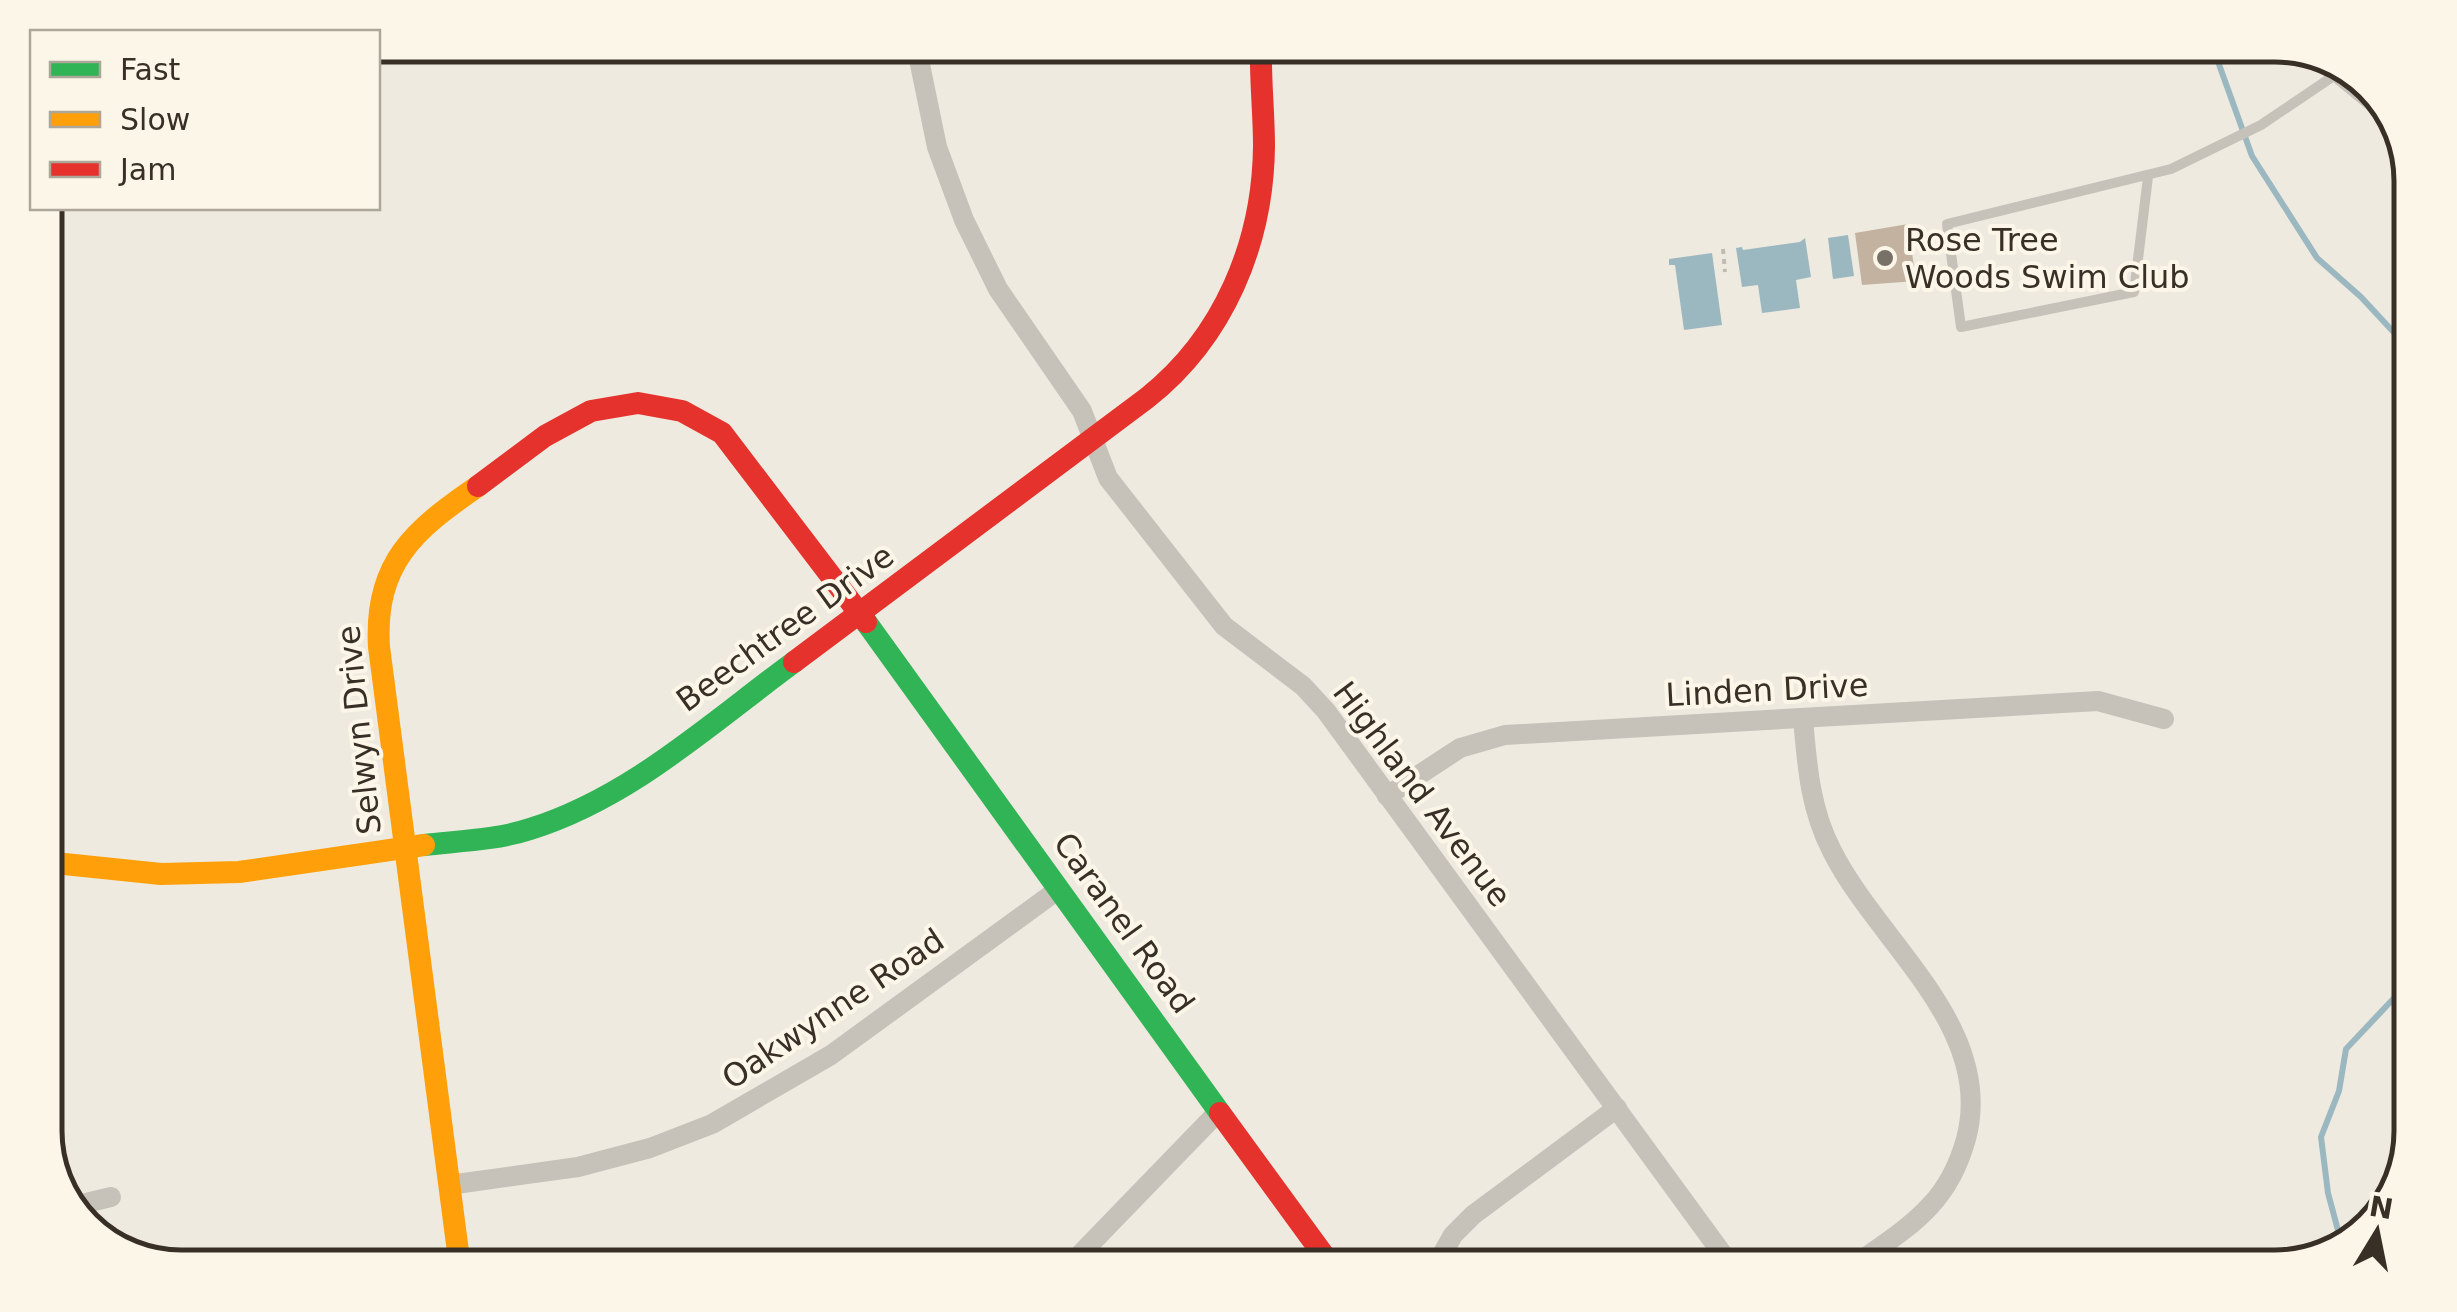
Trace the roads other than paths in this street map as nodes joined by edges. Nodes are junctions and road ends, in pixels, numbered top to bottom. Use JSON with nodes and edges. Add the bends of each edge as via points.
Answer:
{"nodes":[{"id":1,"x":920,"y":62,"type":"edge"},
{"id":2,"x":1261,"y":62,"type":"edge"},
{"id":3,"x":2324,"y":73,"type":"edge"},
{"id":4,"x":2148,"y":177,"type":"junction"},
{"id":5,"x":1092,"y":439,"type":"junction"},
{"id":6,"x":860,"y":614,"type":"junction"},
{"id":7,"x":1803,"y":718,"type":"junction"},
{"id":8,"x":2164,"y":719,"type":"dead end"},
{"id":9,"x":1388,"y":796,"type":"junction"},
{"id":10,"x":404,"y":849,"type":"junction"},
{"id":11,"x":63,"y":863,"type":"edge"},
{"id":12,"x":1059,"y":889,"type":"junction"},
{"id":13,"x":1617,"y":1108,"type":"junction"},
{"id":14,"x":1219,"y":1110,"type":"junction"},
{"id":15,"x":449,"y":1185,"type":"junction"},
{"id":16,"x":111,"y":1197,"type":"dead end"},
{"id":17,"x":88,"y":1203,"type":"edge"},
{"id":18,"x":458,"y":1250,"type":"edge"},
{"id":19,"x":1084,"y":1250,"type":"edge"},
{"id":20,"x":1320,"y":1250,"type":"edge"},
{"id":21,"x":1445,"y":1250,"type":"edge"},
{"id":22,"x":1720,"y":1250,"type":"edge"},
{"id":23,"x":1875,"y":1250,"type":"edge"}],
"edges":[{"from":1,"to":5,"type":"street","name":"Highland Avenue","via":[[937,146],[964,220],[998,289],[1082,410]]},
{"from":2,"to":5,"type":"street","name":"Beechtree Drive","via":[[1262,186],[1244,262],[1213,325],[1177,372]]},
{"from":3,"to":4,"type":"lane","via":[[2261,125]]},
{"from":4,"to":4,"type":"lane","via":[[1946,224],[1961,327],[2134,292]]},
{"from":5,"to":6,"type":"street","name":"Beechtree Drive"},
{"from":5,"to":9,"type":"street","name":"Highland Avenue","via":[[1108,478],[1224,626],[1304,686]]},
{"from":6,"to":10,"type":"street","name":"Beechtree Drive","via":[[611,796],[525,831]]},
{"from":6,"to":10,"type":"street","name":"Selwyn Drive","via":[[763,484],[705,420],[632,402],[572,419],[426,524],[389,571],[377,622]]},
{"from":6,"to":12,"type":"street","name":"Caranel Road"},
{"from":7,"to":8,"type":"street","name":"Linden Drive","via":[[2098,701]]},
{"from":7,"to":9,"type":"street","name":"Linden Drive","via":[[1505,736],[1460,748]]},
{"from":7,"to":23,"type":"street","via":[[1810,792],[1830,850],[1945,1015],[1969,1070],[1969,1129],[1946,1188]]},
{"from":9,"to":13,"type":"street","name":"Highland Avenue"},
{"from":10,"to":11,"type":"street","name":"Beechtree Drive","via":[[200,874]]},
{"from":10,"to":15,"type":"street","name":"Selwyn Drive"},
{"from":12,"to":14,"type":"street","name":"Caranel Road"},
{"from":12,"to":15,"type":"street","name":"Oakwynne Road","via":[[831,1055],[712,1124],[578,1167]]},
{"from":13,"to":21,"type":"street","via":[[1473,1215]]},
{"from":13,"to":22,"type":"street","name":"Highland Avenue"},
{"from":14,"to":19,"type":"street"},
{"from":14,"to":20,"type":"street","name":"Caranel Road"},
{"from":15,"to":18,"type":"street","name":"Selwyn Drive"},
{"from":16,"to":17,"type":"street"}]}
